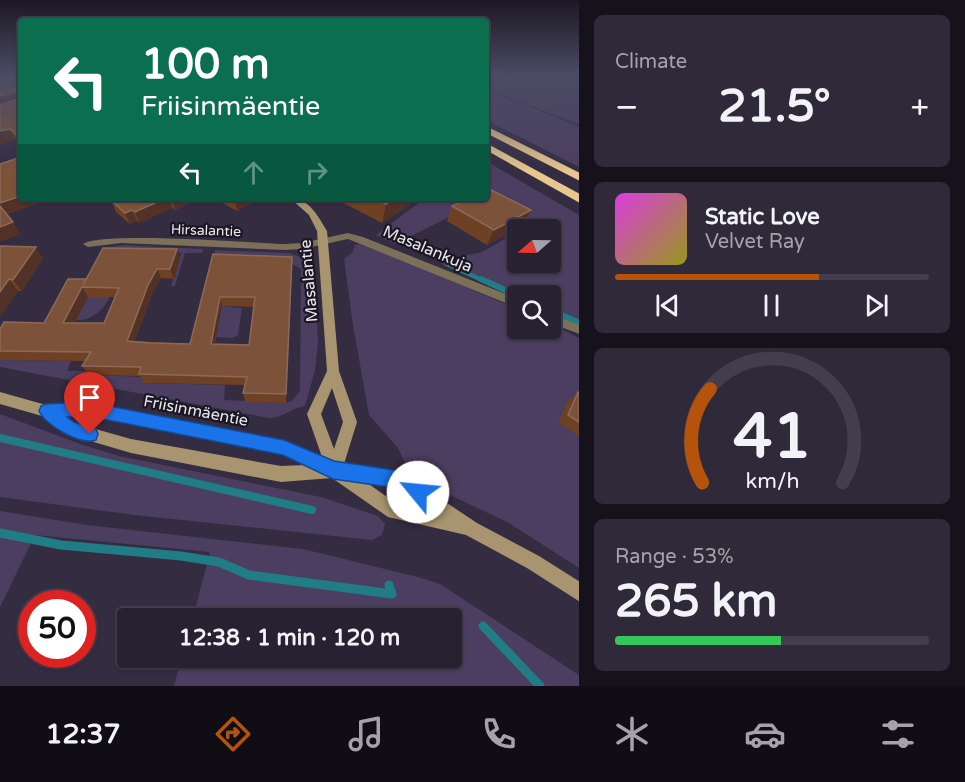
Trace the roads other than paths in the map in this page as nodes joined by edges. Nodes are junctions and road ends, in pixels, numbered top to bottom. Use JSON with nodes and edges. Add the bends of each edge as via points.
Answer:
{"nodes":[{"id":1,"x":489,"y":131,"type":"edge"},
{"id":2,"x":489,"y":148,"type":"edge"},
{"id":3,"x":579,"y":177,"type":"edge"},
{"id":4,"x":579,"y":199,"type":"edge"},
{"id":5,"x":298,"y":201,"type":"edge"},
{"id":6,"x":323,"y":241,"type":"junction"},
{"id":7,"x":88,"y":244,"type":"dead end"},
{"id":8,"x":507,"y":299,"type":"edge"},
{"id":9,"x":561,"y":323,"type":"edge"},
{"id":10,"x":579,"y":330,"type":"edge"},
{"id":11,"x":333,"y":371,"type":"junction"},
{"id":12,"x":0,"y":398,"type":"edge"},
{"id":13,"x":46,"y":411,"type":"junction"},
{"id":14,"x":333,"y":470,"type":"junction"},
{"id":15,"x":471,"y":529,"type":"junction"},
{"id":16,"x":579,"y":593,"type":"edge"}],
"edges":[{"from":1,"to":3,"type":"highway"},
{"from":2,"to":4,"type":"highway"},
{"from":5,"to":6,"type":"main road","name":"Masalantie","via":[[313,214]]},
{"from":6,"to":7,"type":"street","name":"Hirsalantie","via":[[285,247],[122,240]]},
{"from":6,"to":8,"type":"street","name":"Masalankuja","via":[[360,238]]},
{"from":6,"to":11,"type":"main road","name":"Masalantie"},
{"from":9,"to":10,"type":"street"},
{"from":11,"to":14,"type":"main road","name":"Masalantie","via":[[350,422]]},
{"from":11,"to":14,"type":"main road","name":"Masalantie","via":[[314,414]]},
{"from":12,"to":13,"type":"main road","name":"Friisinmäentie"},
{"from":13,"to":14,"type":"main road","name":"Friisinmäentie","via":[[88,409],[284,448]]},
{"from":13,"to":14,"type":"main road","name":"Friisinmäentie","via":[[70,428],[131,446],[280,474]]},
{"from":14,"to":15,"type":"main road","name":"Friisinmäentie","via":[[394,511]]},
{"from":14,"to":15,"type":"main road","name":"Friisinmäentie","via":[[400,480]]},
{"from":15,"to":16,"type":"main road","name":"Friisinmäentie","via":[[533,562]]}]}
